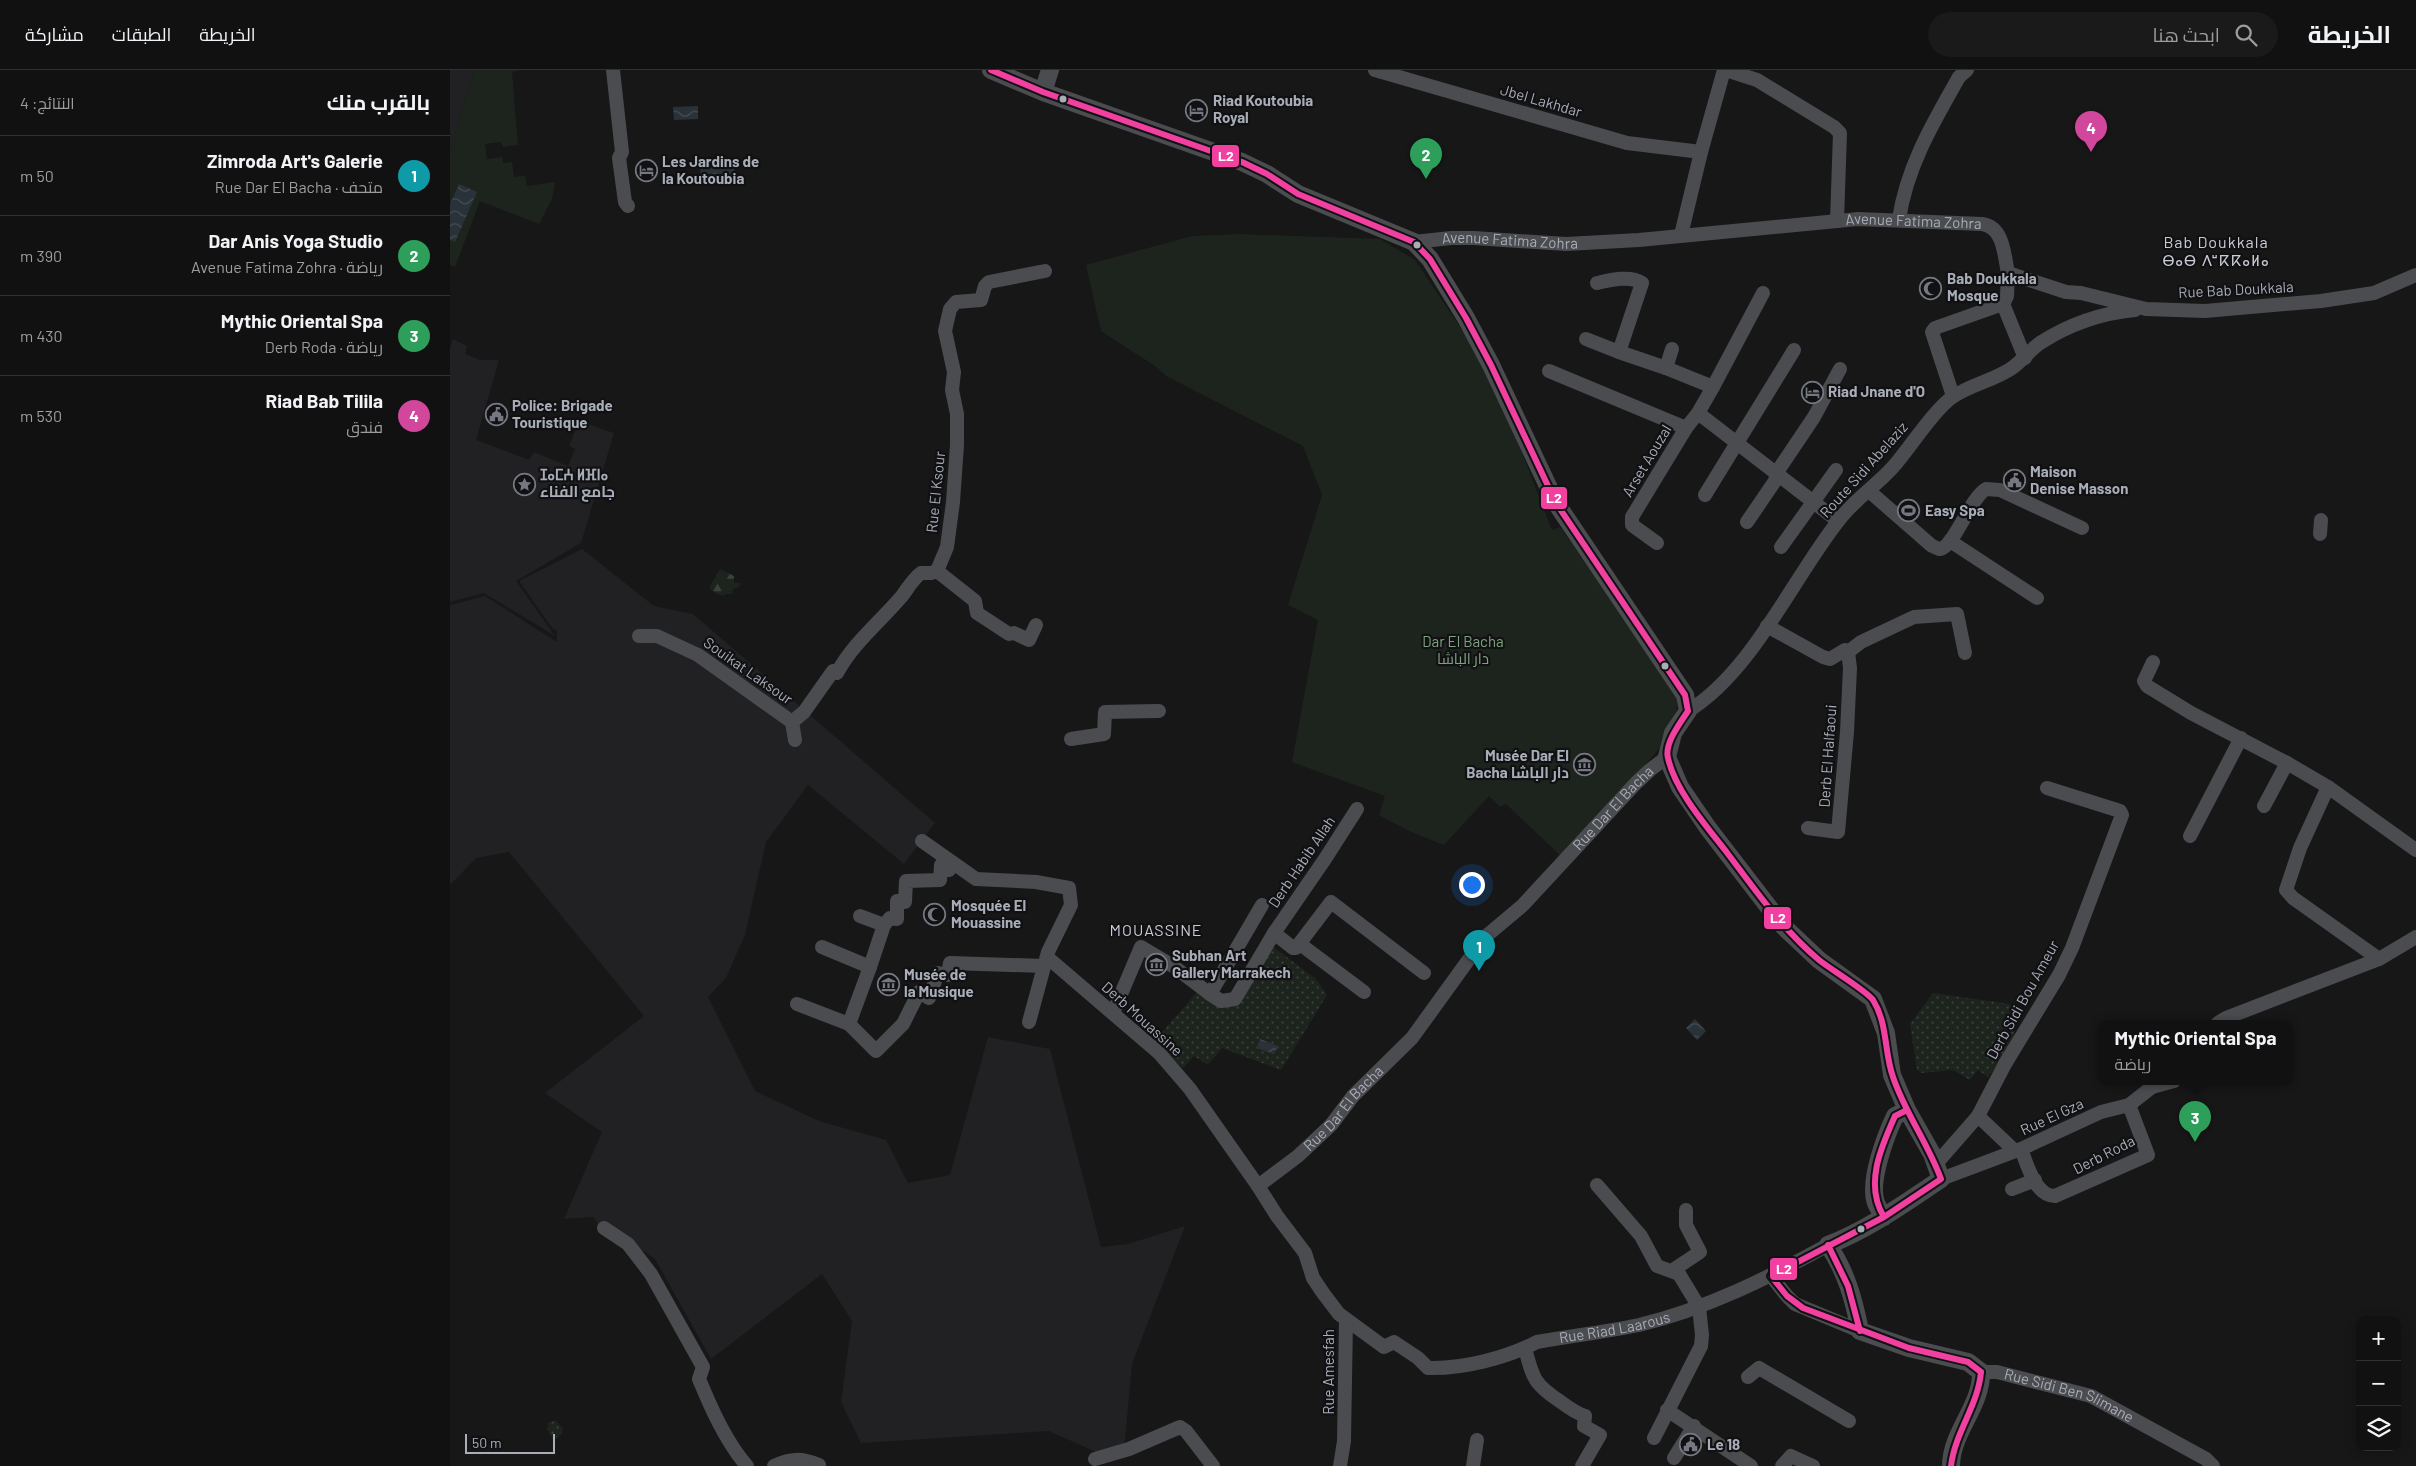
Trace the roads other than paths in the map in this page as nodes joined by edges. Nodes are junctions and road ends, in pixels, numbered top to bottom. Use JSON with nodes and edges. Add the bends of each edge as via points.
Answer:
{"nodes":[{"id":1,"x":614,"y":70,"type":"edge"},
{"id":2,"x":991,"y":70,"type":"edge"},
{"id":3,"x":1050,"y":70,"type":"edge"},
{"id":4,"x":1374,"y":70,"type":"edge"},
{"id":5,"x":1725,"y":70,"type":"edge"},
{"id":6,"x":1967,"y":70,"type":"edge"},
{"id":7,"x":1043,"y":92,"type":"junction"},
{"id":8,"x":622,"y":152,"type":"dead end"},
{"id":9,"x":1701,"y":152,"type":"junction"},
{"id":10,"x":1899,"y":219,"type":"junction"},
{"id":11,"x":1837,"y":221,"type":"junction"},
{"id":12,"x":1681,"y":235,"type":"junction"},
{"id":13,"x":1414,"y":242,"type":"junction"},
{"id":14,"x":1045,"y":271,"type":"dead end"},
{"id":15,"x":2008,"y":273,"type":"junction"},
{"id":16,"x":2416,"y":275,"type":"edge"},
{"id":17,"x":1597,"y":283,"type":"dead end"},
{"id":18,"x":1763,"y":293,"type":"dead end"},
{"id":19,"x":2004,"y":304,"type":"junction"},
{"id":20,"x":2146,"y":309,"type":"junction"},
{"id":21,"x":1586,"y":339,"type":"dead end"},
{"id":22,"x":1672,"y":349,"type":"dead end"},
{"id":23,"x":1794,"y":350,"type":"dead end"},
{"id":24,"x":1619,"y":352,"type":"junction"},
{"id":25,"x":2025,"y":358,"type":"junction"},
{"id":26,"x":1666,"y":368,"type":"junction"},
{"id":27,"x":1840,"y":369,"type":"dead end"},
{"id":28,"x":1549,"y":371,"type":"dead end"},
{"id":29,"x":1713,"y":387,"type":"junction"},
{"id":30,"x":1953,"y":396,"type":"junction"},
{"id":31,"x":1698,"y":413,"type":"junction"},
{"id":32,"x":1686,"y":428,"type":"junction"},
{"id":33,"x":1737,"y":442,"type":"junction"},
{"id":34,"x":1836,"y":470,"type":"dead end"},
{"id":35,"x":1777,"y":472,"type":"junction"},
{"id":36,"x":1869,"y":491,"type":"junction"},
{"id":37,"x":1705,"y":495,"type":"dead end"},
{"id":38,"x":1813,"y":501,"type":"junction"},
{"id":39,"x":1838,"y":521,"type":"junction"},
{"id":40,"x":1747,"y":522,"type":"dead end"},
{"id":41,"x":2082,"y":528,"type":"dead end"},
{"id":42,"x":1950,"y":540,"type":"junction"},
{"id":43,"x":1656,"y":543,"type":"dead end"},
{"id":44,"x":1781,"y":547,"type":"dead end"},
{"id":45,"x":937,"y":571,"type":"junction"},
{"id":46,"x":2037,"y":598,"type":"dead end"},
{"id":47,"x":1036,"y":625,"type":"dead end"},
{"id":48,"x":1767,"y":626,"type":"junction"},
{"id":49,"x":639,"y":636,"type":"dead end"},
{"id":50,"x":1848,"y":652,"type":"junction"},
{"id":51,"x":1965,"y":653,"type":"dead end"},
{"id":52,"x":2153,"y":662,"type":"dead end"},
{"id":53,"x":1159,"y":710,"type":"dead end"},
{"id":54,"x":1688,"y":711,"type":"junction"},
{"id":55,"x":792,"y":722,"type":"junction"},
{"id":56,"x":2241,"y":738,"type":"junction"},
{"id":57,"x":1071,"y":739,"type":"dead end"},
{"id":58,"x":795,"y":740,"type":"dead end"},
{"id":59,"x":1667,"y":757,"type":"junction"},
{"id":60,"x":2287,"y":763,"type":"junction"},
{"id":61,"x":2328,"y":787,"type":"junction"},
{"id":62,"x":2047,"y":788,"type":"dead end"},
{"id":63,"x":2264,"y":806,"type":"dead end"},
{"id":64,"x":1357,"y":809,"type":"dead end"},
{"id":65,"x":1808,"y":828,"type":"dead end"},
{"id":66,"x":2190,"y":836,"type":"dead end"},
{"id":67,"x":922,"y":840,"type":"dead end"},
{"id":68,"x":2416,"y":850,"type":"edge"},
{"id":69,"x":953,"y":863,"type":"junction"},
{"id":70,"x":1262,"y":905,"type":"dead end"},
{"id":71,"x":860,"y":916,"type":"dead end"},
{"id":72,"x":884,"y":926,"type":"junction"},
{"id":73,"x":1274,"y":933,"type":"junction"},
{"id":74,"x":2416,"y":937,"type":"edge"},
{"id":75,"x":1300,"y":944,"type":"junction"},
{"id":76,"x":822,"y":947,"type":"dead end"},
{"id":77,"x":2379,"y":959,"type":"junction"},
{"id":78,"x":1046,"y":961,"type":"junction"},
{"id":79,"x":870,"y":967,"type":"junction"},
{"id":80,"x":1424,"y":973,"type":"dead end"},
{"id":81,"x":1364,"y":992,"type":"dead end"},
{"id":82,"x":1210,"y":994,"type":"junction"},
{"id":83,"x":797,"y":1004,"type":"dead end"},
{"id":84,"x":1113,"y":1013,"type":"junction"},
{"id":85,"x":2223,"y":1020,"type":"edge"},
{"id":86,"x":1029,"y":1022,"type":"dead end"},
{"id":87,"x":849,"y":1024,"type":"junction"},
{"id":88,"x":2159,"y":1085,"type":"edge"},
{"id":89,"x":2129,"y":1105,"type":"junction"},
{"id":90,"x":1906,"y":1110,"type":"junction"},
{"id":91,"x":1978,"y":1116,"type":"junction"},
{"id":92,"x":2018,"y":1150,"type":"junction"},
{"id":93,"x":1939,"y":1171,"type":"junction"},
{"id":94,"x":2035,"y":1180,"type":"junction"},
{"id":95,"x":1597,"y":1185,"type":"dead end"},
{"id":96,"x":1258,"y":1186,"type":"junction"},
{"id":97,"x":2012,"y":1189,"type":"dead end"},
{"id":98,"x":1686,"y":1210,"type":"dead end"},
{"id":99,"x":1884,"y":1217,"type":"junction"},
{"id":100,"x":604,"y":1228,"type":"dead end"},
{"id":101,"x":1828,"y":1245,"type":"junction"},
{"id":102,"x":1673,"y":1270,"type":"junction"},
{"id":103,"x":1772,"y":1276,"type":"junction"},
{"id":104,"x":1699,"y":1307,"type":"junction"},
{"id":105,"x":1346,"y":1320,"type":"junction"},
{"id":106,"x":1860,"y":1331,"type":"junction"},
{"id":107,"x":1525,"y":1348,"type":"junction"},
{"id":108,"x":1981,"y":1372,"type":"junction"},
{"id":109,"x":1748,"y":1378,"type":"dead end"},
{"id":110,"x":1667,"y":1410,"type":"junction"},
{"id":111,"x":1849,"y":1421,"type":"dead end"},
{"id":112,"x":1694,"y":1426,"type":"junction"},
{"id":113,"x":1654,"y":1438,"type":"dead end"},
{"id":114,"x":1477,"y":1440,"type":"dead end"},
{"id":115,"x":1674,"y":1458,"type":"dead end"},
{"id":116,"x":1095,"y":1459,"type":"dead end"},
{"id":117,"x":818,"y":1465,"type":"edge"},
{"id":118,"x":747,"y":1466,"type":"edge"},
{"id":119,"x":774,"y":1466,"type":"edge"},
{"id":120,"x":1213,"y":1466,"type":"edge"},
{"id":121,"x":1340,"y":1466,"type":"edge"},
{"id":122,"x":1473,"y":1466,"type":"edge"},
{"id":123,"x":1582,"y":1466,"type":"edge"},
{"id":124,"x":1751,"y":1466,"type":"edge"},
{"id":125,"x":1782,"y":1466,"type":"edge"},
{"id":126,"x":1813,"y":1466,"type":"edge"},
{"id":127,"x":1951,"y":1466,"type":"edge"},
{"id":128,"x":2213,"y":1466,"type":"edge"}],
"edges":[{"from":1,"to":8,"type":"street"},
{"from":2,"to":7,"type":"street","name":"Avenue Fatima Zohra"},
{"from":3,"to":7,"type":"street"},
{"from":4,"to":9,"type":"street","name":"Jbel Lakhdar","via":[[1627,143]]},
{"from":5,"to":9,"type":"street"},
{"from":5,"to":11,"type":"street","via":[[1757,80],[1840,133]]},
{"from":6,"to":10,"type":"street","via":[[1959,77],[1917,154],[1902,197]]},
{"from":7,"to":13,"type":"street","name":"Avenue Fatima Zohra","via":[[1242,162],[1298,194]]},
{"from":9,"to":12,"type":"street"},
{"from":10,"to":11,"type":"street","name":"Avenue Fatima Zohra"},
{"from":10,"to":15,"type":"street","name":"Avenue Fatima Zohra","via":[[1987,224],[1999,235]]},
{"from":11,"to":12,"type":"street","name":"Avenue Fatima Zohra"},
{"from":12,"to":13,"type":"street","name":"Avenue Fatima Zohra","via":[[1566,244],[1459,238]]},
{"from":13,"to":54,"type":"street","via":[[1430,260],[1466,318],[1556,503],[1676,680],[1685,695]]},
{"from":14,"to":45,"type":"street","name":"Rue El Ksour","via":[[989,282],[981,300],[958,302],[950,309],[946,331],[954,372],[952,390],[958,445],[947,547]]},
{"from":15,"to":19,"type":"street"},
{"from":15,"to":20,"type":"street","name":"Rue Bab Doukkala","via":[[2066,292]]},
{"from":16,"to":20,"type":"street","name":"Rue Bab Doukkala","via":[[2374,293],[2321,301],[2205,311]]},
{"from":17,"to":24,"type":"street","via":[[1617,279],[1642,283]]},
{"from":18,"to":29,"type":"street","name":"Arset Aouzal"},
{"from":19,"to":25,"type":"street"},
{"from":19,"to":30,"type":"street","via":[[1933,330],[1931,336]]},
{"from":20,"to":25,"type":"street","name":"Route Sidi Abelaziz","via":[[2116,312],[2080,324],[2041,342]]},
{"from":21,"to":24,"type":"street"},
{"from":22,"to":26,"type":"street"},
{"from":23,"to":33,"type":"street"},
{"from":24,"to":26,"type":"street"},
{"from":25,"to":30,"type":"street","name":"Route Sidi Abelaziz","via":[[2011,369]]},
{"from":26,"to":29,"type":"street"},
{"from":27,"to":35,"type":"street","via":[[1814,417]]},
{"from":28,"to":32,"type":"street"},
{"from":29,"to":31,"type":"street","name":"Arset Aouzal"},
{"from":30,"to":36,"type":"street","name":"Route Sidi Abelaziz"},
{"from":31,"to":32,"type":"street","name":"Arset Aouzal"},
{"from":31,"to":33,"type":"street"},
{"from":32,"to":43,"type":"street","name":"Arset Aouzal","via":[[1632,517],[1632,525]]},
{"from":33,"to":35,"type":"street"},
{"from":33,"to":37,"type":"street"},
{"from":34,"to":38,"type":"street"},
{"from":35,"to":38,"type":"street"},
{"from":35,"to":40,"type":"street","via":[[1775,481]]},
{"from":36,"to":39,"type":"street","name":"Route Sidi Abelaziz","via":[[1861,495]]},
{"from":36,"to":42,"type":"street","via":[[1932,546],[1939,549]]},
{"from":38,"to":39,"type":"street"},
{"from":38,"to":44,"type":"street"},
{"from":39,"to":48,"type":"street","name":"Route Sidi Abelaziz"},
{"from":41,"to":42,"type":"street","via":[[2000,490],[1986,489],[1976,498]]},
{"from":42,"to":46,"type":"street"},
{"from":45,"to":47,"type":"street","via":[[975,601],[977,613],[1009,634],[1029,640]]},
{"from":45,"to":55,"type":"street","via":[[916,577],[837,673],[833,671],[804,712]]},
{"from":48,"to":50,"type":"street","via":[[1823,657],[1830,659],[1845,650]]},
{"from":48,"to":54,"type":"street","name":"Route Sidi Abelaziz","via":[[1722,684]]},
{"from":49,"to":55,"type":"street","name":"Souikat Laksour","via":[[658,636],[698,655]]},
{"from":50,"to":51,"type":"street","via":[[1861,642],[1914,617],[1957,614]]},
{"from":50,"to":65,"type":"street","name":"Derb El Halfaoui","via":[[1847,732],[1838,832]]},
{"from":52,"to":56,"type":"street","via":[[2145,684],[2191,713]]},
{"from":53,"to":57,"type":"street","via":[[1105,712],[1104,734]]},
{"from":54,"to":59,"type":"street","name":"Rue Dar El Bacha","via":[[1673,733]]},
{"from":55,"to":58,"type":"street","name":"Souikat Laksour"},
{"from":56,"to":60,"type":"street"},
{"from":56,"to":66,"type":"street"},
{"from":59,"to":90,"type":"street","via":[[1680,787],[1769,910],[1819,960],[1873,999],[1886,1033],[1892,1075]]},
{"from":59,"to":96,"type":"street","name":"Rue Dar El Bacha","via":[[1650,770],[1523,905],[1485,937],[1412,1038],[1359,1090],[1331,1125],[1298,1156]]},
{"from":60,"to":61,"type":"street"},
{"from":60,"to":63,"type":"street"},
{"from":61,"to":68,"type":"street"},
{"from":61,"to":77,"type":"street","via":[[2300,848],[2286,890]]},
{"from":62,"to":91,"type":"street","name":"Derb Sidi Bou Ameur","via":[[2120,810],[2122,815],[2064,966]]},
{"from":64,"to":73,"type":"street","name":"Derb Habib Allah"},
{"from":67,"to":69,"type":"street"},
{"from":69,"to":72,"type":"street","via":[[949,870],[941,865],[940,880],[906,881],[905,902],[897,901],[897,919],[890,918]]},
{"from":69,"to":78,"type":"street","via":[[976,879],[1036,882],[1069,888],[1071,905]]},
{"from":70,"to":82,"type":"street","name":"Derb Habib Allah"},
{"from":71,"to":72,"type":"street"},
{"from":72,"to":79,"type":"street"},
{"from":73,"to":75,"type":"street","via":[[1293,948]]},
{"from":73,"to":82,"type":"street","name":"Derb Habib Allah","via":[[1235,999],[1221,1001]]},
{"from":74,"to":77,"type":"street"},
{"from":75,"to":80,"type":"street","via":[[1330,902]]},
{"from":75,"to":81,"type":"street"},
{"from":76,"to":79,"type":"street"},
{"from":77,"to":85,"type":"street"},
{"from":78,"to":84,"type":"street","name":"Derb Mouassine"},
{"from":78,"to":86,"type":"street"},
{"from":78,"to":87,"type":"street","via":[[950,963],[948,975],[938,973],[929,998],[920,992],[902,1024],[876,1051]]},
{"from":79,"to":87,"type":"street"},
{"from":82,"to":84,"type":"street","name":"Derb Habib Allah","via":[[1141,947]]},
{"from":83,"to":87,"type":"street"},
{"from":84,"to":96,"type":"street","name":"Derb Mouassine","via":[[1159,1053],[1190,1089]]},
{"from":88,"to":89,"type":"street","name":"Rue El Gza"},
{"from":89,"to":92,"type":"street","name":"Rue El Gza","via":[[2101,1112]]},
{"from":89,"to":94,"type":"street","name":"Derb Roda","via":[[2148,1155],[2055,1196],[2045,1193]]},
{"from":90,"to":93,"type":"street"},
{"from":90,"to":99,"type":"street","via":[[1895,1116],[1882,1148],[1875,1181],[1875,1202]]},
{"from":91,"to":92,"type":"street"},
{"from":91,"to":93,"type":"street","name":"Derb Sidi Bou Ameur"},
{"from":92,"to":93,"type":"street","name":"Rue El Gza"},
{"from":92,"to":94,"type":"street","name":"Derb Roda"},
{"from":93,"to":99,"type":"street","name":"Rue Riad Laarous"},
{"from":94,"to":97,"type":"street"},
{"from":95,"to":102,"type":"street","via":[[1641,1236],[1657,1266]]},
{"from":96,"to":105,"type":"street","name":"Rue Amesfah","via":[[1305,1253],[1316,1284]]},
{"from":98,"to":102,"type":"street","via":[[1686,1225],[1700,1252]]},
{"from":99,"to":101,"type":"street","name":"Rue Riad Laarous"},
{"from":100,"to":118,"type":"street","via":[[628,1244],[651,1274],[702,1367],[698,1379],[708,1403]]},
{"from":101,"to":103,"type":"street","name":"Rue Riad Laarous"},
{"from":101,"to":106,"type":"street","via":[[1840,1263],[1850,1289]]},
{"from":102,"to":104,"type":"street","via":[[1679,1274]]},
{"from":103,"to":104,"type":"street","name":"Rue Riad Laarous"},
{"from":103,"to":106,"type":"street","name":"Rue Sidi Ben Slimane","via":[[1795,1304]]},
{"from":104,"to":107,"type":"street","name":"Rue Riad Laarous","via":[[1640,1324],[1537,1342]]},
{"from":104,"to":110,"type":"street","via":[[1701,1346]]},
{"from":105,"to":107,"type":"street","name":"Rue Riad Laarous","via":[[1384,1348],[1394,1342],[1428,1368],[1466,1364]]},
{"from":105,"to":121,"type":"street","name":"Rue Amesfah","via":[[1344,1441]]},
{"from":106,"to":108,"type":"street","name":"Rue Sidi Ben Slimane","via":[[1909,1348],[1968,1362]]},
{"from":107,"to":123,"type":"street","via":[[1540,1388],[1585,1416],[1584,1426],[1600,1435]]},
{"from":108,"to":127,"type":"street","via":[[1979,1390],[1955,1442]]},
{"from":108,"to":128,"type":"street","name":"Rue Sidi Ben Slimane","via":[[1997,1372],[2091,1396],[2206,1459]]},
{"from":109,"to":111,"type":"street","via":[[1759,1368]]},
{"from":110,"to":112,"type":"street"},
{"from":110,"to":113,"type":"street"},
{"from":112,"to":115,"type":"street"},
{"from":112,"to":124,"type":"street"},
{"from":114,"to":122,"type":"street"},
{"from":116,"to":120,"type":"street","via":[[1129,1449],[1180,1427],[1186,1430]]},
{"from":117,"to":119,"type":"street","via":[[800,1459]]},
{"from":125,"to":126,"type":"street","via":[[1791,1456]]}]}
